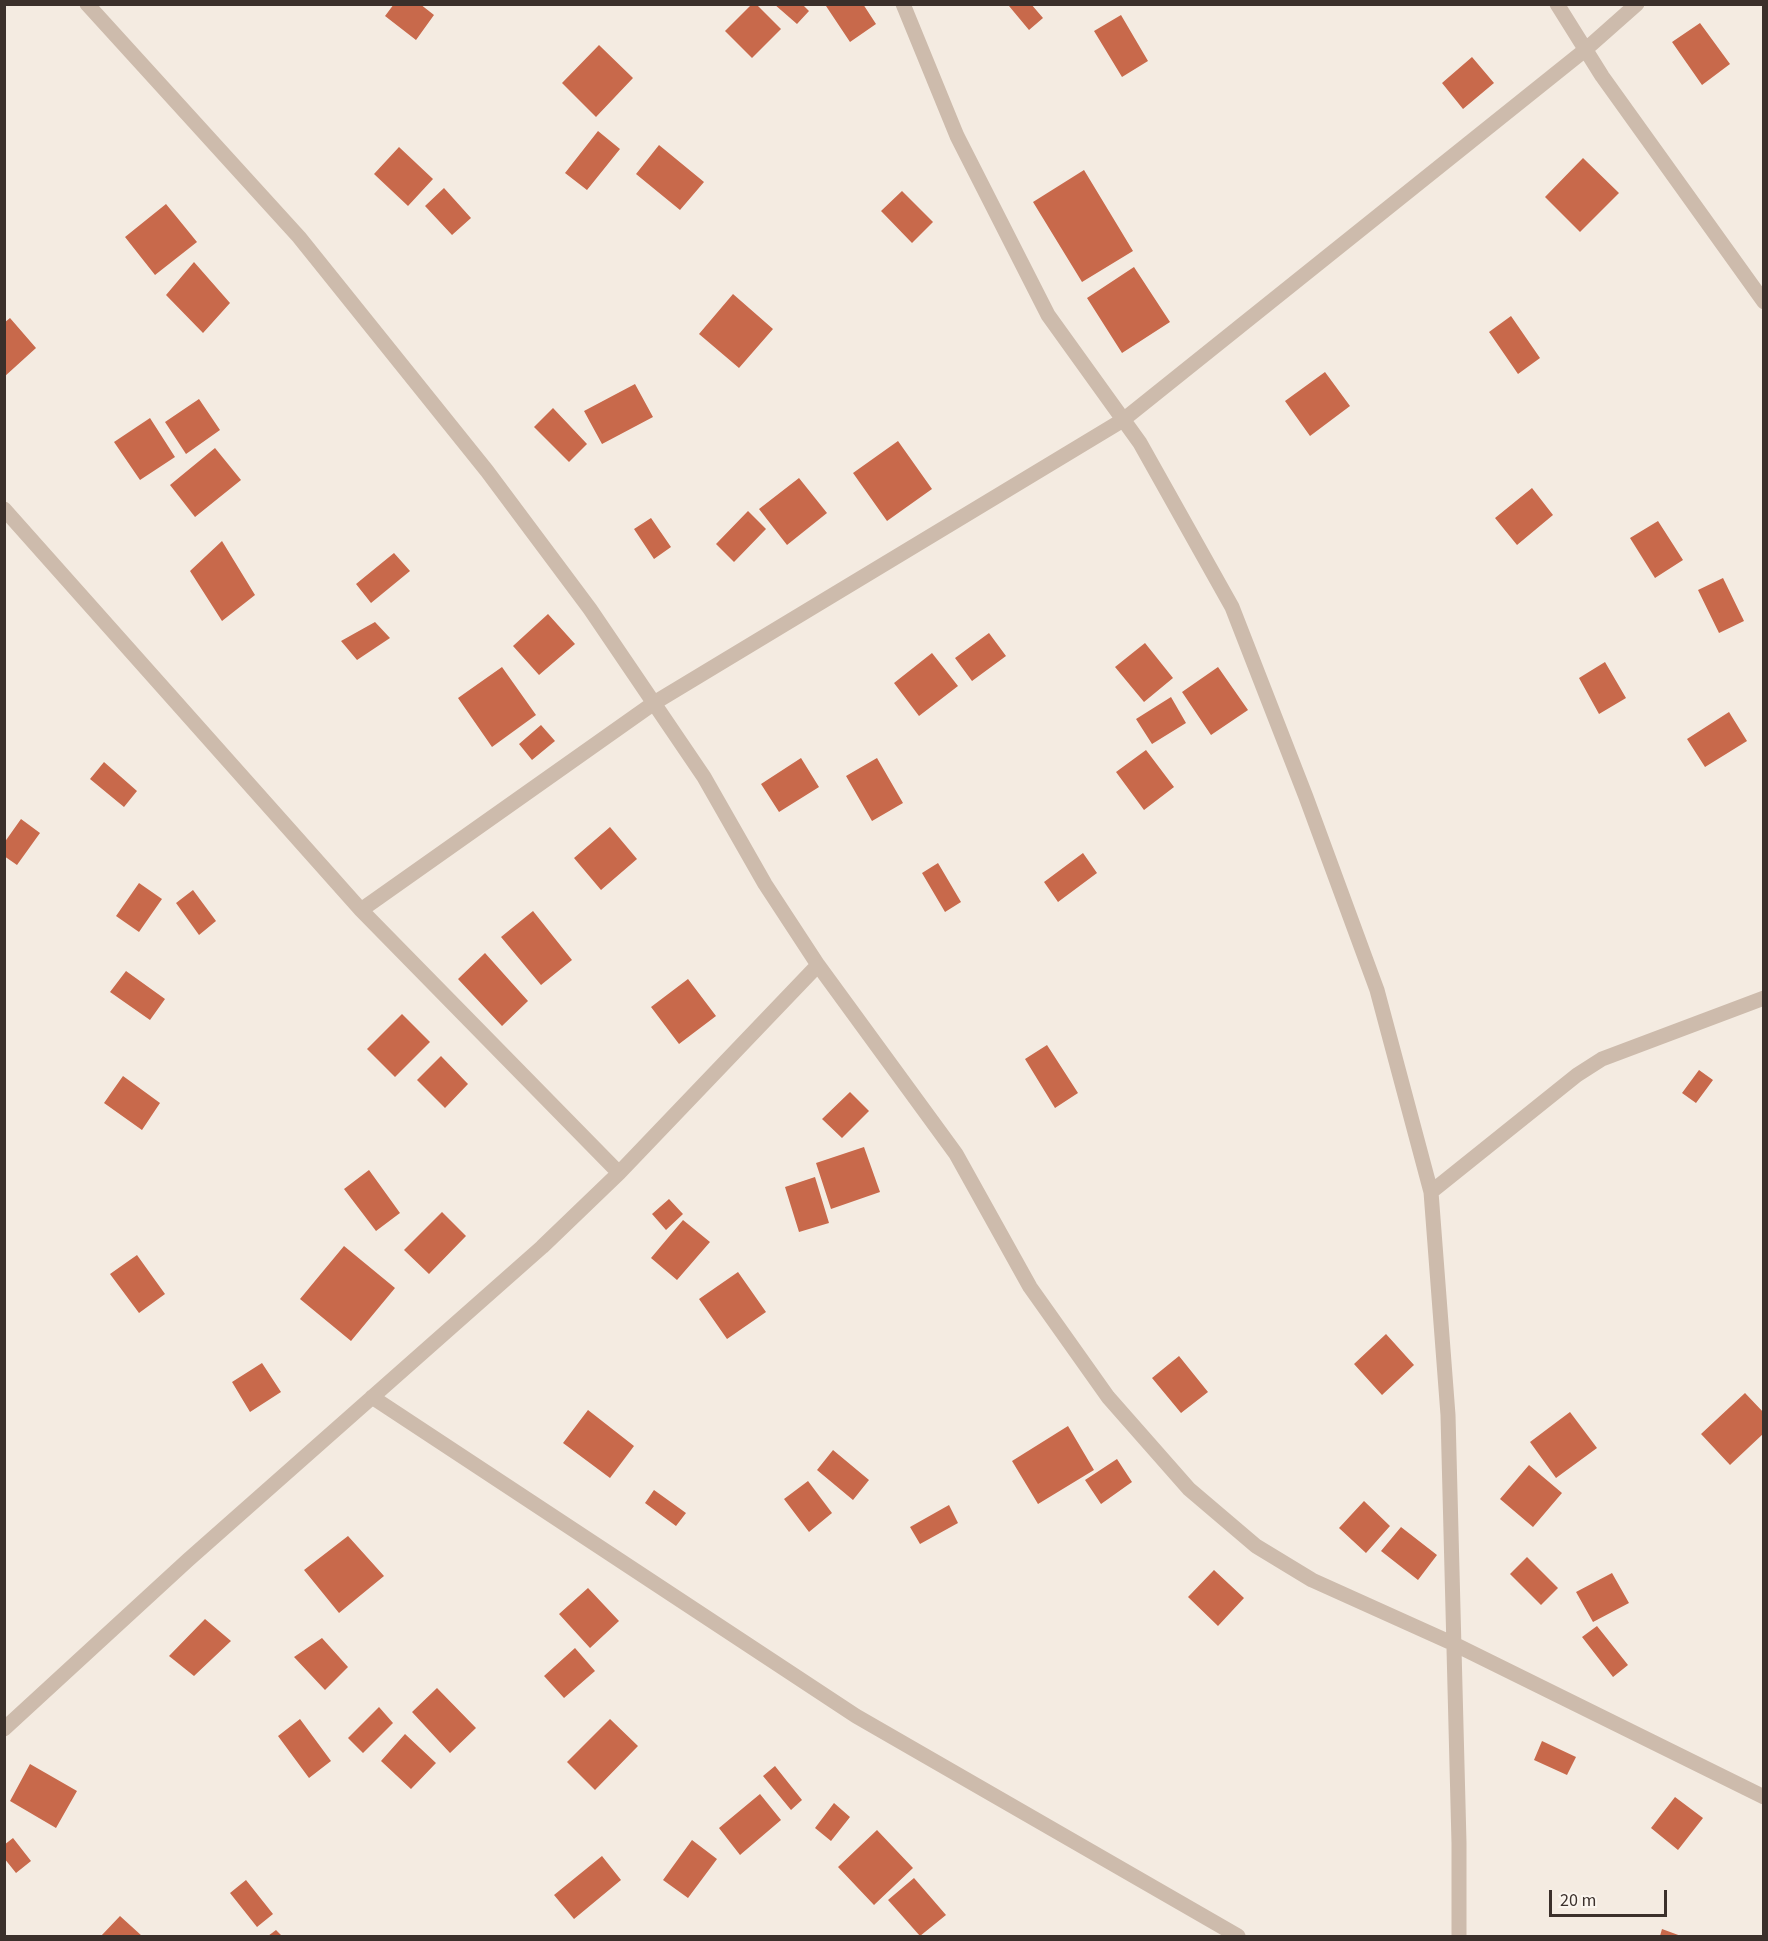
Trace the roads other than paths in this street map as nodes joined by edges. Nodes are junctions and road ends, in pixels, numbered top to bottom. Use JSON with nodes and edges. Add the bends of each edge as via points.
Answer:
{"nodes":[{"id":1,"x":87,"y":4,"type":"edge"},
{"id":2,"x":903,"y":4,"type":"edge"},
{"id":3,"x":1557,"y":4,"type":"edge"},
{"id":4,"x":1637,"y":4,"type":"edge"},
{"id":5,"x":1585,"y":50,"type":"junction"},
{"id":6,"x":1764,"y":302,"type":"edge"},
{"id":7,"x":1123,"y":420,"type":"junction"},
{"id":8,"x":4,"y":509,"type":"edge"},
{"id":9,"x":654,"y":703,"type":"junction"},
{"id":10,"x":361,"y":910,"type":"junction"},
{"id":11,"x":818,"y":965,"type":"junction"},
{"id":12,"x":1764,"y":998,"type":"edge"},
{"id":13,"x":619,"y":1173,"type":"junction"},
{"id":14,"x":1431,"y":1192,"type":"junction"},
{"id":15,"x":372,"y":1397,"type":"junction"},
{"id":16,"x":1454,"y":1644,"type":"junction"},
{"id":17,"x":4,"y":1729,"type":"edge"},
{"id":18,"x":1764,"y":1797,"type":"edge"},
{"id":19,"x":1238,"y":1936,"type":"edge"},
{"id":20,"x":1459,"y":1936,"type":"edge"}],
"edges":[{"from":1,"to":9,"type":"street","via":[[299,237],[487,471]]},
{"from":2,"to":7,"type":"street","via":[[957,136],[1048,315]]},
{"from":3,"to":5,"type":"street"},
{"from":4,"to":5,"type":"street"},
{"from":5,"to":6,"type":"street"},
{"from":5,"to":7,"type":"street"},
{"from":7,"to":9,"type":"street"},
{"from":7,"to":14,"type":"street","via":[[1140,443],[1232,607],[1377,990]]},
{"from":8,"to":10,"type":"street"},
{"from":9,"to":10,"type":"street"},
{"from":9,"to":11,"type":"street","via":[[704,777],[765,884]]},
{"from":10,"to":13,"type":"street"},
{"from":11,"to":13,"type":"street"},
{"from":11,"to":16,"type":"street","via":[[956,1154],[1030,1287],[1102,1388],[1190,1489],[1256,1546],[1312,1580]]},
{"from":12,"to":14,"type":"street","via":[[1602,1059]]},
{"from":13,"to":15,"type":"street","via":[[543,1247]]},
{"from":14,"to":16,"type":"street","via":[[1448,1415]]},
{"from":15,"to":17,"type":"street"},
{"from":15,"to":19,"type":"street","via":[[856,1716]]},
{"from":16,"to":18,"type":"street"},
{"from":16,"to":20,"type":"street"}]}
